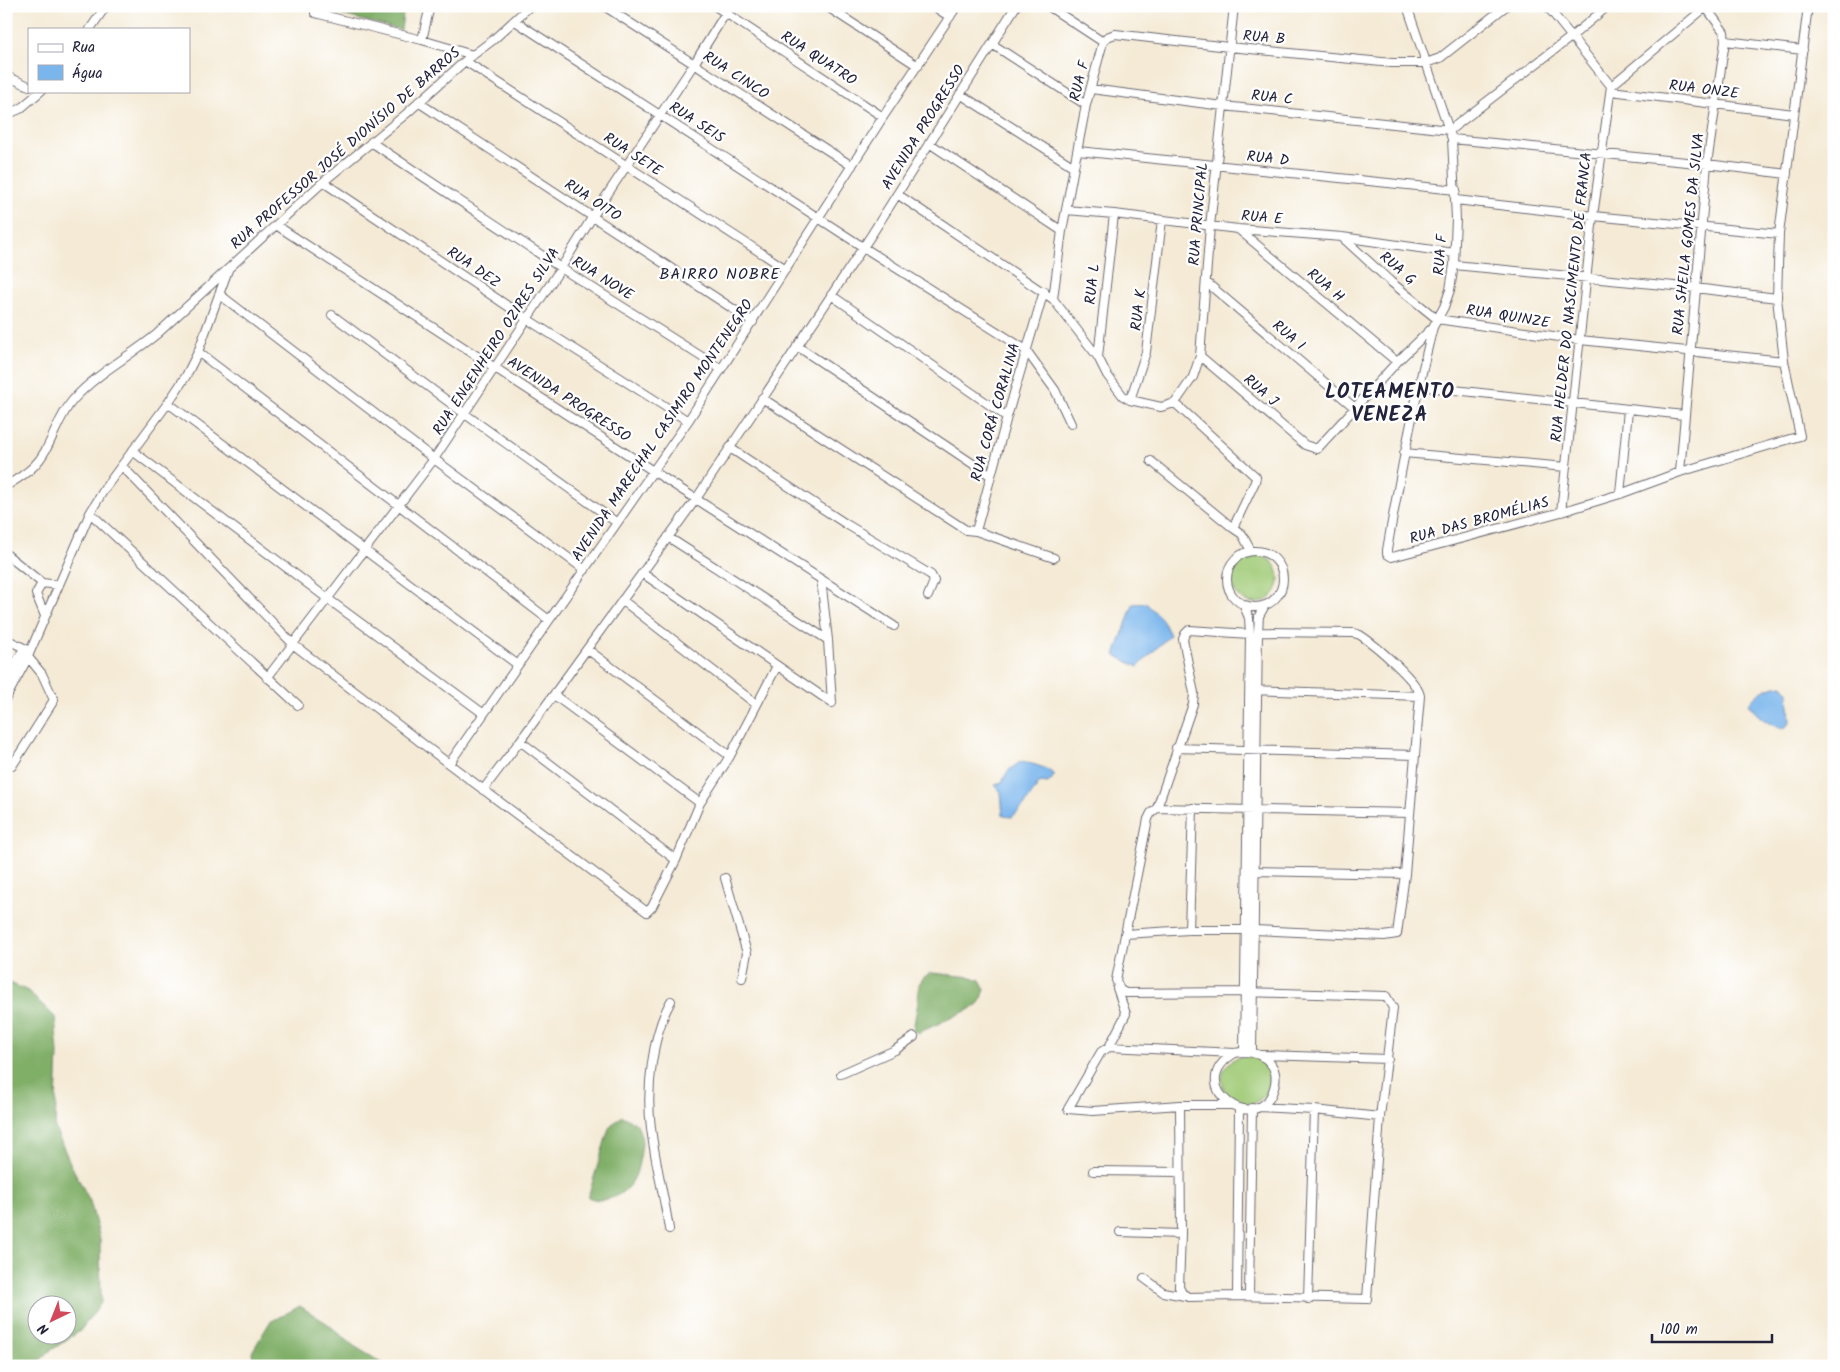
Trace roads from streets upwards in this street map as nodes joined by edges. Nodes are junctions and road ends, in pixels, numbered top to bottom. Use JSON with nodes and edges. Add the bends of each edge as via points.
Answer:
{"nodes":[{"id":1,"x":106,"y":6,"type":"edge"},
{"id":2,"x":430,"y":6,"type":"edge"},
{"id":3,"x":530,"y":6,"type":"edge"},
{"id":4,"x":604,"y":6,"type":"edge"},
{"id":5,"x":715,"y":6,"type":"edge"},
{"id":6,"x":826,"y":6,"type":"edge"},
{"id":7,"x":933,"y":6,"type":"edge"},
{"id":8,"x":957,"y":6,"type":"edge"},
{"id":9,"x":1016,"y":6,"type":"edge"},
{"id":10,"x":1048,"y":6,"type":"edge"},
{"id":11,"x":1234,"y":6,"type":"edge"},
{"id":12,"x":1407,"y":6,"type":"edge"},
{"id":13,"x":1506,"y":6,"type":"edge"},
{"id":14,"x":1547,"y":6,"type":"edge"},
{"id":15,"x":1608,"y":6,"type":"edge"},
{"id":16,"x":1808,"y":6,"type":"edge"},
{"id":17,"x":1706,"y":7,"type":"edge"},
{"id":18,"x":315,"y":10,"type":"edge"},
{"id":19,"x":728,"y":10,"type":"edge"},
{"id":20,"x":1060,"y":10,"type":"edge"},
{"id":21,"x":950,"y":17,"type":"junction"},
{"id":22,"x":515,"y":21,"type":"junction"},
{"id":23,"x":91,"y":28,"type":"edge"},
{"id":24,"x":1571,"y":37,"type":"junction"},
{"id":25,"x":422,"y":40,"type":"junction"},
{"id":26,"x":1725,"y":41,"type":"junction"},
{"id":27,"x":1103,"y":42,"type":"junction"},
{"id":28,"x":992,"y":44,"type":"junction"},
{"id":29,"x":1229,"y":47,"type":"junction"},
{"id":30,"x":1803,"y":50,"type":"junction"},
{"id":31,"x":473,"y":55,"type":"junction"},
{"id":32,"x":466,"y":61,"type":"junction"},
{"id":33,"x":1426,"y":63,"type":"junction"},
{"id":34,"x":694,"y":64,"type":"junction"},
{"id":35,"x":918,"y":66,"type":"junction"},
{"id":36,"x":6,"y":76,"type":"edge"},
{"id":37,"x":28,"y":86,"type":"edge"},
{"id":38,"x":1091,"y":88,"type":"junction"},
{"id":39,"x":1611,"y":89,"type":"junction"},
{"id":40,"x":39,"y":92,"type":"edge"},
{"id":41,"x":960,"y":94,"type":"junction"},
{"id":42,"x":418,"y":102,"type":"junction"},
{"id":43,"x":1086,"y":105,"type":"junction"},
{"id":44,"x":1715,"y":105,"type":"junction"},
{"id":45,"x":1223,"y":106,"type":"junction"},
{"id":46,"x":660,"y":114,"type":"junction"},
{"id":47,"x":1794,"y":114,"type":"junction"},
{"id":48,"x":6,"y":115,"type":"edge"},
{"id":49,"x":883,"y":117,"type":"junction"},
{"id":50,"x":1450,"y":130,"type":"junction"},
{"id":51,"x":1452,"y":139,"type":"junction"},
{"id":52,"x":371,"y":142,"type":"junction"},
{"id":53,"x":929,"y":143,"type":"junction"},
{"id":54,"x":1078,"y":151,"type":"junction"},
{"id":55,"x":1601,"y":154,"type":"junction"},
{"id":56,"x":1707,"y":164,"type":"junction"},
{"id":57,"x":626,"y":166,"type":"junction"},
{"id":58,"x":852,"y":166,"type":"junction"},
{"id":59,"x":1216,"y":166,"type":"junction"},
{"id":60,"x":1074,"y":167,"type":"junction"},
{"id":61,"x":1787,"y":174,"type":"junction"},
{"id":62,"x":323,"y":182,"type":"junction"},
{"id":63,"x":1456,"y":190,"type":"junction"},
{"id":64,"x":897,"y":194,"type":"junction"},
{"id":65,"x":1456,"y":200,"type":"junction"},
{"id":66,"x":1066,"y":210,"type":"junction"},
{"id":67,"x":1114,"y":214,"type":"junction"},
{"id":68,"x":593,"y":216,"type":"junction"},
{"id":69,"x":1594,"y":216,"type":"junction"},
{"id":70,"x":818,"y":218,"type":"junction"},
{"id":71,"x":1162,"y":220,"type":"junction"},
{"id":72,"x":276,"y":224,"type":"junction"},
{"id":73,"x":1210,"y":226,"type":"junction"},
{"id":74,"x":1701,"y":226,"type":"junction"},
{"id":75,"x":1238,"y":229,"type":"junction"},
{"id":76,"x":1062,"y":231,"type":"junction"},
{"id":77,"x":1779,"y":234,"type":"junction"},
{"id":78,"x":1342,"y":237,"type":"junction"},
{"id":79,"x":863,"y":247,"type":"junction"},
{"id":80,"x":1454,"y":253,"type":"junction"},
{"id":81,"x":1454,"y":265,"type":"junction"},
{"id":82,"x":228,"y":268,"type":"junction"},
{"id":83,"x":561,"y":268,"type":"junction"},
{"id":84,"x":786,"y":269,"type":"junction"},
{"id":85,"x":1587,"y":278,"type":"junction"},
{"id":86,"x":1206,"y":282,"type":"junction"},
{"id":87,"x":1695,"y":288,"type":"junction"},
{"id":88,"x":1044,"y":291,"type":"junction"},
{"id":89,"x":219,"y":294,"type":"junction"},
{"id":90,"x":831,"y":295,"type":"junction"},
{"id":91,"x":1777,"y":298,"type":"junction"},
{"id":92,"x":1053,"y":299,"type":"junction"},
{"id":93,"x":332,"y":316,"type":"dead end"},
{"id":94,"x":527,"y":319,"type":"junction"},
{"id":95,"x":1437,"y":319,"type":"junction"},
{"id":96,"x":753,"y":322,"type":"junction"},
{"id":97,"x":1432,"y":327,"type":"junction"},
{"id":98,"x":1580,"y":340,"type":"junction"},
{"id":99,"x":797,"y":346,"type":"junction"},
{"id":100,"x":1026,"y":350,"type":"junction"},
{"id":101,"x":198,"y":352,"type":"junction"},
{"id":102,"x":1690,"y":352,"type":"junction"},
{"id":103,"x":1200,"y":356,"type":"junction"},
{"id":104,"x":1098,"y":357,"type":"junction"},
{"id":105,"x":1784,"y":361,"type":"junction"},
{"id":106,"x":1396,"y":362,"type":"junction"},
{"id":107,"x":495,"y":368,"type":"junction"},
{"id":108,"x":721,"y":369,"type":"junction"},
{"id":109,"x":1417,"y":386,"type":"junction"},
{"id":110,"x":762,"y":398,"type":"junction"},
{"id":111,"x":1130,"y":400,"type":"junction"},
{"id":112,"x":1573,"y":402,"type":"junction"},
{"id":113,"x":168,"y":403,"type":"junction"},
{"id":114,"x":1175,"y":403,"type":"junction"},
{"id":115,"x":1355,"y":408,"type":"junction"},
{"id":116,"x":1628,"y":410,"type":"junction"},
{"id":117,"x":465,"y":414,"type":"junction"},
{"id":118,"x":1684,"y":415,"type":"junction"},
{"id":119,"x":1007,"y":417,"type":"junction"},
{"id":120,"x":688,"y":420,"type":"junction"},
{"id":121,"x":1071,"y":424,"type":"dead end"},
{"id":122,"x":1305,"y":446,"type":"joint"},
{"id":123,"x":730,"y":448,"type":"junction"},
{"id":124,"x":134,"y":452,"type":"junction"},
{"id":125,"x":1404,"y":453,"type":"junction"},
{"id":126,"x":434,"y":458,"type":"junction"},
{"id":127,"x":1151,"y":461,"type":"dead end"},
{"id":128,"x":122,"y":466,"type":"junction"},
{"id":129,"x":1566,"y":467,"type":"junction"},
{"id":130,"x":653,"y":471,"type":"junction"},
{"id":131,"x":1680,"y":472,"type":"junction"},
{"id":132,"x":991,"y":476,"type":"junction"},
{"id":133,"x":6,"y":486,"type":"edge"},
{"id":134,"x":1620,"y":494,"type":"junction"},
{"id":135,"x":696,"y":499,"type":"junction"},
{"id":136,"x":399,"y":505,"type":"junction"},
{"id":137,"x":1562,"y":512,"type":"junction"},
{"id":138,"x":90,"y":513,"type":"junction"},
{"id":139,"x":616,"y":522,"type":"junction"},
{"id":140,"x":1233,"y":528,"type":"junction"},
{"id":141,"x":976,"y":531,"type":"junction"},
{"id":142,"x":668,"y":537,"type":"junction"},
{"id":143,"x":363,"y":551,"type":"junction"},
{"id":144,"x":1251,"y":551,"type":"junction"},
{"id":145,"x":6,"y":554,"type":"edge"},
{"id":146,"x":1054,"y":558,"type":"dead end"},
{"id":147,"x":584,"y":570,"type":"junction"},
{"id":148,"x":642,"y":573,"type":"junction"},
{"id":149,"x":821,"y":579,"type":"junction"},
{"id":150,"x":42,"y":583,"type":"junction"},
{"id":151,"x":59,"y":584,"type":"junction"},
{"id":152,"x":928,"y":596,"type":"dead end"},
{"id":153,"x":328,"y":599,"type":"junction"},
{"id":154,"x":622,"y":600,"type":"junction"},
{"id":155,"x":1244,"y":606,"type":"junction"},
{"id":156,"x":1264,"y":606,"type":"junction"},
{"id":157,"x":45,"y":616,"type":"junction"},
{"id":158,"x":549,"y":620,"type":"junction"},
{"id":159,"x":894,"y":626,"type":"dead end"},
{"id":160,"x":1258,"y":632,"type":"junction"},
{"id":161,"x":1250,"y":634,"type":"junction"},
{"id":162,"x":6,"y":639,"type":"edge"},
{"id":163,"x":828,"y":640,"type":"junction"},
{"id":164,"x":294,"y":644,"type":"junction"},
{"id":165,"x":587,"y":649,"type":"junction"},
{"id":166,"x":27,"y":652,"type":"junction"},
{"id":167,"x":518,"y":665,"type":"junction"},
{"id":168,"x":777,"y":666,"type":"junction"},
{"id":169,"x":267,"y":678,"type":"junction"},
{"id":170,"x":6,"y":681,"type":"edge"},
{"id":171,"x":1249,"y":690,"type":"junction"},
{"id":172,"x":1258,"y":690,"type":"junction"},
{"id":173,"x":554,"y":695,"type":"junction"},
{"id":174,"x":1420,"y":696,"type":"junction"},
{"id":175,"x":6,"y":698,"type":"edge"},
{"id":176,"x":756,"y":704,"type":"junction"},
{"id":177,"x":298,"y":705,"type":"dead end"},
{"id":178,"x":484,"y":714,"type":"junction"},
{"id":179,"x":520,"y":741,"type":"junction"},
{"id":180,"x":1176,"y":748,"type":"junction"},
{"id":181,"x":1248,"y":750,"type":"junction"},
{"id":182,"x":1257,"y":750,"type":"junction"},
{"id":183,"x":1415,"y":755,"type":"junction"},
{"id":184,"x":730,"y":756,"type":"junction"},
{"id":185,"x":449,"y":764,"type":"junction"},
{"id":186,"x":12,"y":766,"type":"dead end"},
{"id":187,"x":484,"y":790,"type":"junction"},
{"id":188,"x":700,"y":803,"type":"junction"},
{"id":189,"x":1157,"y":808,"type":"junction"},
{"id":190,"x":1193,"y":808,"type":"junction"},
{"id":191,"x":1247,"y":810,"type":"junction"},
{"id":192,"x":1256,"y":810,"type":"junction"},
{"id":193,"x":1410,"y":813,"type":"junction"},
{"id":194,"x":676,"y":860,"type":"junction"},
{"id":195,"x":1251,"y":871,"type":"junction"},
{"id":196,"x":1404,"y":874,"type":"junction"},
{"id":197,"x":726,"y":878,"type":"dead end"},
{"id":198,"x":1189,"y":930,"type":"junction"},
{"id":199,"x":1250,"y":930,"type":"junction"},
{"id":200,"x":1125,"y":934,"type":"junction"},
{"id":201,"x":742,"y":978,"type":"dead end"},
{"id":202,"x":1117,"y":986,"type":"junction"},
{"id":203,"x":1249,"y":992,"type":"junction"},
{"id":204,"x":670,"y":1001,"type":"dead end"},
{"id":205,"x":914,"y":1037,"type":"dead end"},
{"id":206,"x":1109,"y":1047,"type":"junction"},
{"id":207,"x":1248,"y":1051,"type":"junction"},
{"id":208,"x":1235,"y":1053,"type":"junction"},
{"id":209,"x":1261,"y":1055,"type":"junction"},
{"id":210,"x":1388,"y":1059,"type":"junction"},
{"id":211,"x":841,"y":1074,"type":"dead end"},
{"id":212,"x":1180,"y":1105,"type":"junction"},
{"id":213,"x":1231,"y":1105,"type":"junction"},
{"id":214,"x":1255,"y":1108,"type":"junction"},
{"id":215,"x":1239,"y":1109,"type":"junction"},
{"id":216,"x":1314,"y":1110,"type":"junction"},
{"id":217,"x":1380,"y":1117,"type":"junction"},
{"id":218,"x":1094,"y":1171,"type":"dead end"},
{"id":219,"x":1180,"y":1172,"type":"junction"},
{"id":220,"x":669,"y":1230,"type":"dead end"},
{"id":221,"x":1120,"y":1232,"type":"dead end"},
{"id":222,"x":1181,"y":1234,"type":"junction"},
{"id":223,"x":1144,"y":1278,"type":"dead end"},
{"id":224,"x":1185,"y":1296,"type":"junction"},
{"id":225,"x":1238,"y":1296,"type":"junction"},
{"id":226,"x":1250,"y":1296,"type":"junction"},
{"id":227,"x":1308,"y":1299,"type":"junction"}],
"edges":[{"from":1,"to":23,"type":"street"},
{"from":2,"to":25,"type":"street"},
{"from":3,"to":22,"type":"street","name":"RUA PROFESSOR JOSÉ DIONÍSIO DE BARROS"},
{"from":4,"to":34,"type":"street","name":"RUA CINCO"},
{"from":5,"to":19,"type":"street","name":"RUA QUATRO"},
{"from":6,"to":35,"type":"street"},
{"from":7,"to":21,"type":"street"},
{"from":8,"to":21,"type":"street","name":"AVENIDA MARECHAL CASIMIRO MONTENEGRO"},
{"from":9,"to":28,"type":"street","name":"AVENIDA PROGRESSO"},
{"from":10,"to":20,"type":"street"},
{"from":11,"to":29,"type":"street","name":"RUA PRINCIPAL"},
{"from":12,"to":33,"type":"street","name":"RUA F"},
{"from":13,"to":33,"type":"street","via":[[1440,58]]},
{"from":14,"to":24,"type":"street"},
{"from":15,"to":24,"type":"street"},
{"from":16,"to":30,"type":"street"},
{"from":17,"to":26,"type":"street","via":[[1724,32]]},
{"from":17,"to":39,"type":"street"},
{"from":18,"to":25,"type":"street"},
{"from":19,"to":34,"type":"street","name":"RUA ENGENHEIRO OZIRES SILVA"},
{"from":19,"to":49,"type":"street","name":"RUA QUATRO"},
{"from":20,"to":27,"type":"street"},
{"from":21,"to":35,"type":"street","name":"AVENIDA MARECHAL CASIMIRO MONTENEGRO"},
{"from":22,"to":31,"type":"street","name":"RUA PROFESSOR JOSÉ DIONÍSIO DE BARROS"},
{"from":22,"to":46,"type":"street","name":"RUA SEIS"},
{"from":24,"to":39,"type":"street"},
{"from":24,"to":50,"type":"street"},
{"from":25,"to":31,"type":"street"},
{"from":26,"to":30,"type":"street"},
{"from":26,"to":44,"type":"street","name":"RUA SHEILA GOMES DA SILVA"},
{"from":27,"to":29,"type":"street","name":"RUA B","via":[[1115,34]]},
{"from":27,"to":38,"type":"street","name":"RUA F"},
{"from":28,"to":41,"type":"street","name":"AVENIDA PROGRESSO"},
{"from":28,"to":43,"type":"street"},
{"from":29,"to":33,"type":"street","name":"RUA B","via":[[1392,63]]},
{"from":29,"to":45,"type":"street","name":"RUA PRINCIPAL"},
{"from":30,"to":47,"type":"street"},
{"from":31,"to":32,"type":"street","name":"RUA PROFESSOR JOSÉ DIONÍSIO DE BARROS"},
{"from":32,"to":42,"type":"street","name":"RUA PROFESSOR JOSÉ DIONÍSIO DE BARROS"},
{"from":32,"to":57,"type":"street","name":"RUA SETE"},
{"from":33,"to":50,"type":"street","name":"RUA F"},
{"from":34,"to":46,"type":"street","name":"RUA ENGENHEIRO OZIRES SILVA"},
{"from":34,"to":58,"type":"street","name":"RUA CINCO"},
{"from":35,"to":49,"type":"street","name":"AVENIDA MARECHAL CASIMIRO MONTENEGRO"},
{"from":36,"to":37,"type":"street"},
{"from":38,"to":43,"type":"street","name":"RUA F"},
{"from":38,"to":45,"type":"street","name":"RUA C"},
{"from":39,"to":44,"type":"street","name":"RUA ONZE"},
{"from":39,"to":55,"type":"street","name":"RUA HELDER DO NASCIMENTO DE FRANCA"},
{"from":40,"to":48,"type":"street","via":[[20,109]]},
{"from":41,"to":53,"type":"street","name":"AVENIDA PROGRESSO"},
{"from":41,"to":60,"type":"street"},
{"from":42,"to":52,"type":"street","name":"RUA PROFESSOR JOSÉ DIONÍSIO DE BARROS"},
{"from":42,"to":68,"type":"street","name":"RUA OITO"},
{"from":43,"to":54,"type":"street","name":"RUA F"},
{"from":44,"to":47,"type":"street","name":"RUA ONZE"},
{"from":44,"to":56,"type":"street","name":"RUA SHEILA GOMES DA SILVA"},
{"from":45,"to":50,"type":"street","name":"RUA C"},
{"from":45,"to":59,"type":"street","name":"RUA PRINCIPAL"},
{"from":46,"to":57,"type":"street","name":"RUA ENGENHEIRO OZIRES SILVA"},
{"from":46,"to":70,"type":"street","name":"RUA SEIS"},
{"from":47,"to":61,"type":"street"},
{"from":49,"to":58,"type":"street","name":"AVENIDA MARECHAL CASIMIRO MONTENEGRO"},
{"from":50,"to":51,"type":"street","name":"RUA F"},
{"from":51,"to":55,"type":"street"},
{"from":51,"to":63,"type":"street","name":"RUA F"},
{"from":52,"to":62,"type":"street","name":"RUA PROFESSOR JOSÉ DIONÍSIO DE BARROS"},
{"from":52,"to":83,"type":"street","name":"RUA NOVE"},
{"from":53,"to":64,"type":"street","name":"AVENIDA PROGRESSO"},
{"from":53,"to":76,"type":"street"},
{"from":54,"to":59,"type":"street","name":"RUA D"},
{"from":54,"to":60,"type":"street","name":"RUA F"},
{"from":55,"to":56,"type":"street"},
{"from":55,"to":69,"type":"street","name":"RUA HELDER DO NASCIMENTO DE FRANCA"},
{"from":56,"to":61,"type":"street"},
{"from":56,"to":74,"type":"street","name":"RUA SHEILA GOMES DA SILVA"},
{"from":57,"to":68,"type":"street","name":"RUA ENGENHEIRO OZIRES SILVA"},
{"from":57,"to":84,"type":"street","name":"RUA SETE"},
{"from":58,"to":70,"type":"street","name":"AVENIDA MARECHAL CASIMIRO MONTENEGRO"},
{"from":59,"to":63,"type":"street","name":"RUA D"},
{"from":59,"to":73,"type":"street","name":"RUA PRINCIPAL"},
{"from":60,"to":66,"type":"street","name":"RUA F"},
{"from":61,"to":77,"type":"street"},
{"from":62,"to":72,"type":"street","name":"RUA PROFESSOR JOSÉ DIONÍSIO DE BARROS"},
{"from":62,"to":94,"type":"street","name":"RUA DEZ"},
{"from":63,"to":65,"type":"street","name":"RUA F"},
{"from":64,"to":79,"type":"street","name":"AVENIDA PROGRESSO"},
{"from":64,"to":88,"type":"street"},
{"from":65,"to":69,"type":"street"},
{"from":65,"to":80,"type":"street","name":"RUA F"},
{"from":66,"to":67,"type":"street","name":"RUA E"},
{"from":66,"to":76,"type":"street","name":"RUA F"},
{"from":67,"to":71,"type":"street","name":"RUA E"},
{"from":67,"to":104,"type":"street","name":"RUA L"},
{"from":68,"to":83,"type":"street","name":"RUA ENGENHEIRO OZIRES SILVA"},
{"from":68,"to":96,"type":"street","name":"RUA OITO"},
{"from":69,"to":74,"type":"street"},
{"from":69,"to":85,"type":"street","name":"RUA HELDER DO NASCIMENTO DE FRANCA"},
{"from":70,"to":79,"type":"street","name":"RUA SEIS"},
{"from":70,"to":84,"type":"street","name":"AVENIDA MARECHAL CASIMIRO MONTENEGRO"},
{"from":71,"to":73,"type":"street","name":"RUA E"},
{"from":71,"to":111,"type":"street","name":"RUA K","via":[[1146,352]]},
{"from":72,"to":82,"type":"street","name":"RUA PROFESSOR JOSÉ DIONÍSIO DE BARROS"},
{"from":72,"to":107,"type":"street","name":"AVENIDA PROGRESSO"},
{"from":73,"to":75,"type":"street","name":"RUA E"},
{"from":73,"to":86,"type":"street","name":"RUA PRINCIPAL"},
{"from":74,"to":77,"type":"street"},
{"from":74,"to":87,"type":"street","name":"RUA SHEILA GOMES DA SILVA"},
{"from":75,"to":78,"type":"street","name":"RUA E"},
{"from":75,"to":106,"type":"street","name":"RUA H"},
{"from":76,"to":92,"type":"street","name":"RUA F"},
{"from":77,"to":91,"type":"street"},
{"from":78,"to":80,"type":"street","name":"RUA E"},
{"from":78,"to":95,"type":"street","name":"RUA G"},
{"from":79,"to":90,"type":"street","name":"AVENIDA PROGRESSO"},
{"from":79,"to":100,"type":"street","name":"RUA SEIS"},
{"from":80,"to":81,"type":"street","name":"RUA F"},
{"from":81,"to":85,"type":"street"},
{"from":81,"to":95,"type":"street","name":"RUA F","via":[[1447,300]]},
{"from":82,"to":89,"type":"street","name":"RUA PROFESSOR JOSÉ DIONÍSIO DE BARROS"},
{"from":82,"to":133,"type":"street","via":[[150,339],[92,381],[63,414],[35,466]]},
{"from":83,"to":94,"type":"street","name":"RUA ENGENHEIRO OZIRES SILVA"},
{"from":83,"to":108,"type":"street","name":"RUA NOVE"},
{"from":84,"to":96,"type":"street","name":"AVENIDA MARECHAL CASIMIRO MONTENEGRO"},
{"from":85,"to":87,"type":"street"},
{"from":85,"to":98,"type":"street","name":"RUA HELDER DO NASCIMENTO DE FRANCA"},
{"from":86,"to":103,"type":"street","name":"RUA PRINCIPAL"},
{"from":86,"to":115,"type":"street","name":"RUA I"},
{"from":87,"to":91,"type":"street"},
{"from":87,"to":102,"type":"street","name":"RUA SHEILA GOMES DA SILVA"},
{"from":88,"to":92,"type":"street"},
{"from":88,"to":100,"type":"street","name":"RUA CORÁ CORALINA"},
{"from":89,"to":101,"type":"street","name":"RUA PROFESSOR JOSÉ DIONÍSIO DE BARROS"},
{"from":89,"to":126,"type":"street"},
{"from":90,"to":99,"type":"street","name":"AVENIDA PROGRESSO"},
{"from":90,"to":119,"type":"street"},
{"from":91,"to":105,"type":"street"},
{"from":92,"to":104,"type":"street"},
{"from":93,"to":117,"type":"street"},
{"from":94,"to":107,"type":"street","name":"RUA ENGENHEIRO OZIRES SILVA"},
{"from":94,"to":120,"type":"street","name":"RUA DEZ"},
{"from":95,"to":97,"type":"street","name":"RUA F"},
{"from":95,"to":98,"type":"street","name":"RUA QUINZE"},
{"from":96,"to":108,"type":"street","name":"AVENIDA MARECHAL CASIMIRO MONTENEGRO"},
{"from":97,"to":106,"type":"street","name":"RUA F"},
{"from":97,"to":109,"type":"street","name":"RUA DAS BROMÉLIAS"},
{"from":98,"to":102,"type":"street","name":"RUA QUINZE"},
{"from":98,"to":112,"type":"street","name":"RUA HELDER DO NASCIMENTO DE FRANCA"},
{"from":99,"to":110,"type":"street","name":"AVENIDA PROGRESSO"},
{"from":99,"to":132,"type":"street"},
{"from":100,"to":119,"type":"street","name":"RUA CORÁ CORALINA"},
{"from":100,"to":121,"type":"street","via":[[1055,390]]},
{"from":101,"to":113,"type":"street","name":"RUA PROFESSOR JOSÉ DIONÍSIO DE BARROS"},
{"from":101,"to":136,"type":"street"},
{"from":102,"to":105,"type":"street","name":"RUA QUINZE"},
{"from":102,"to":118,"type":"street","name":"RUA SHEILA GOMES DA SILVA"},
{"from":103,"to":114,"type":"street","name":"RUA PRINCIPAL","via":[[1193,377]]},
{"from":103,"to":122,"type":"street","name":"RUA J"},
{"from":104,"to":111,"type":"street","via":[[1106,375]]},
{"from":105,"to":131,"type":"street","name":"RUA DAS BROMÉLIAS","via":[[1800,436]]},
{"from":106,"to":115,"type":"street","name":"RUA F"},
{"from":107,"to":117,"type":"street","name":"RUA ENGENHEIRO OZIRES SILVA"},
{"from":107,"to":130,"type":"street","name":"AVENIDA PROGRESSO"},
{"from":108,"to":120,"type":"street","name":"AVENIDA MARECHAL CASIMIRO MONTENEGRO"},
{"from":109,"to":112,"type":"street"},
{"from":109,"to":125,"type":"street","name":"RUA DAS BROMÉLIAS"},
{"from":110,"to":123,"type":"street","name":"AVENIDA PROGRESSO"},
{"from":110,"to":141,"type":"street","via":[[966,530]]},
{"from":111,"to":114,"type":"street","via":[[1161,407]]},
{"from":112,"to":116,"type":"street"},
{"from":112,"to":129,"type":"street","name":"RUA HELDER DO NASCIMENTO DE FRANCA"},
{"from":113,"to":124,"type":"street","name":"RUA PROFESSOR JOSÉ DIONÍSIO DE BARROS"},
{"from":113,"to":143,"type":"street"},
{"from":114,"to":140,"type":"street","via":[[1256,477]]},
{"from":115,"to":122,"type":"street","name":"RUA F","via":[[1320,448],[1313,450]]},
{"from":116,"to":118,"type":"street"},
{"from":116,"to":134,"type":"street"},
{"from":117,"to":126,"type":"street","name":"RUA ENGENHEIRO OZIRES SILVA"},
{"from":117,"to":139,"type":"street"},
{"from":118,"to":131,"type":"street","name":"RUA SHEILA GOMES DA SILVA"},
{"from":119,"to":132,"type":"street","name":"RUA CORÁ CORALINA"},
{"from":120,"to":130,"type":"street","name":"AVENIDA MARECHAL CASIMIRO MONTENEGRO"},
{"from":123,"to":135,"type":"street","name":"AVENIDA PROGRESSO"},
{"from":123,"to":152,"type":"street","via":[[931,575],[934,581]]},
{"from":124,"to":128,"type":"street","name":"RUA PROFESSOR JOSÉ DIONÍSIO DE BARROS"},
{"from":124,"to":153,"type":"street"},
{"from":125,"to":129,"type":"street"},
{"from":125,"to":137,"type":"street","name":"RUA DAS BROMÉLIAS","via":[[1386,550],[1389,556]]},
{"from":126,"to":136,"type":"street","name":"RUA ENGENHEIRO OZIRES SILVA"},
{"from":126,"to":147,"type":"street"},
{"from":127,"to":140,"type":"street"},
{"from":128,"to":138,"type":"street","name":"RUA PROFESSOR JOSÉ DIONÍSIO DE BARROS"},
{"from":128,"to":164,"type":"street"},
{"from":129,"to":137,"type":"street","name":"RUA HELDER DO NASCIMENTO DE FRANCA"},
{"from":130,"to":135,"type":"street","name":"AVENIDA PROGRESSO"},
{"from":130,"to":139,"type":"street","name":"AVENIDA MARECHAL CASIMIRO MONTENEGRO"},
{"from":131,"to":134,"type":"street","name":"RUA DAS BROMÉLIAS"},
{"from":132,"to":141,"type":"street","name":"RUA CORÁ CORALINA"},
{"from":134,"to":137,"type":"street","name":"RUA DAS BROMÉLIAS"},
{"from":135,"to":142,"type":"street","name":"AVENIDA PROGRESSO"},
{"from":135,"to":149,"type":"street","name":"AVENIDA PROGRESSO"},
{"from":136,"to":143,"type":"street","name":"RUA ENGENHEIRO OZIRES SILVA"},
{"from":136,"to":158,"type":"street"},
{"from":138,"to":151,"type":"street","name":"RUA PROFESSOR JOSÉ DIONÍSIO DE BARROS"},
{"from":138,"to":169,"type":"street"},
{"from":139,"to":147,"type":"street","name":"AVENIDA MARECHAL CASIMIRO MONTENEGRO"},
{"from":140,"to":144,"type":"street","via":[[1242,534]]},
{"from":141,"to":146,"type":"street"},
{"from":142,"to":148,"type":"street","name":"AVENIDA PROGRESSO"},
{"from":142,"to":163,"type":"street"},
{"from":143,"to":153,"type":"street","name":"RUA ENGENHEIRO OZIRES SILVA"},
{"from":143,"to":167,"type":"street"},
{"from":144,"to":155,"type":"street","via":[[1237,556],[1227,573],[1229,592]]},
{"from":144,"to":156,"type":"street","via":[[1274,558],[1283,575],[1279,594]]},
{"from":145,"to":150,"type":"street"},
{"from":147,"to":158,"type":"street","name":"AVENIDA MARECHAL CASIMIRO MONTENEGRO"},
{"from":148,"to":154,"type":"street","name":"AVENIDA PROGRESSO"},
{"from":148,"to":168,"type":"street"},
{"from":149,"to":159,"type":"street","name":"AVENIDA PROGRESSO"},
{"from":149,"to":163,"type":"street"},
{"from":150,"to":151,"type":"street"},
{"from":150,"to":157,"type":"street","via":[[36,594]]},
{"from":151,"to":157,"type":"street","name":"RUA PROFESSOR JOSÉ DIONÍSIO DE BARROS"},
{"from":153,"to":164,"type":"street","name":"RUA ENGENHEIRO OZIRES SILVA"},
{"from":153,"to":178,"type":"street"},
{"from":154,"to":165,"type":"street","name":"AVENIDA PROGRESSO"},
{"from":154,"to":176,"type":"street"},
{"from":155,"to":156,"type":"street"},
{"from":155,"to":161,"type":"street"},
{"from":156,"to":160,"type":"street","via":[[1259,616]]},
{"from":157,"to":166,"type":"street","name":"RUA PROFESSOR JOSÉ DIONÍSIO DE BARROS"},
{"from":158,"to":167,"type":"street","name":"AVENIDA MARECHAL CASIMIRO MONTENEGRO"},
{"from":160,"to":172,"type":"street"},
{"from":160,"to":174,"type":"street","via":[[1360,635],[1412,680]]},
{"from":161,"to":171,"type":"street"},
{"from":161,"to":180,"type":"street","via":[[1189,630],[1185,634],[1183,639],[1194,693]]},
{"from":162,"to":166,"type":"street"},
{"from":163,"to":168,"type":"street","via":[[832,703]]},
{"from":164,"to":169,"type":"street","name":"RUA ENGENHEIRO OZIRES SILVA"},
{"from":164,"to":185,"type":"street"},
{"from":165,"to":173,"type":"street","name":"AVENIDA PROGRESSO"},
{"from":165,"to":184,"type":"street"},
{"from":166,"to":170,"type":"street"},
{"from":166,"to":175,"type":"street","name":"RUA PROFESSOR JOSÉ DIONÍSIO DE BARROS"},
{"from":166,"to":186,"type":"street","via":[[54,700]]},
{"from":167,"to":178,"type":"street","name":"AVENIDA MARECHAL CASIMIRO MONTENEGRO"},
{"from":168,"to":176,"type":"street"},
{"from":169,"to":177,"type":"street"},
{"from":171,"to":172,"type":"street"},
{"from":171,"to":181,"type":"street"},
{"from":172,"to":174,"type":"street"},
{"from":172,"to":182,"type":"street"},
{"from":173,"to":179,"type":"street","name":"AVENIDA PROGRESSO"},
{"from":173,"to":188,"type":"street"},
{"from":174,"to":183,"type":"street"},
{"from":176,"to":184,"type":"street"},
{"from":178,"to":185,"type":"street","name":"AVENIDA MARECHAL CASIMIRO MONTENEGRO"},
{"from":179,"to":187,"type":"street","name":"AVENIDA PROGRESSO"},
{"from":179,"to":194,"type":"street"},
{"from":180,"to":181,"type":"street"},
{"from":180,"to":189,"type":"street"},
{"from":181,"to":182,"type":"street"},
{"from":181,"to":191,"type":"street"},
{"from":182,"to":183,"type":"street"},
{"from":182,"to":192,"type":"street"},
{"from":183,"to":193,"type":"street"},
{"from":184,"to":188,"type":"street"},
{"from":185,"to":187,"type":"street"},
{"from":187,"to":194,"type":"street","via":[[647,912]]},
{"from":188,"to":194,"type":"street"},
{"from":189,"to":190,"type":"street"},
{"from":189,"to":200,"type":"street","via":[[1148,819]]},
{"from":190,"to":191,"type":"street"},
{"from":190,"to":198,"type":"street"},
{"from":191,"to":192,"type":"street"},
{"from":191,"to":195,"type":"street"},
{"from":192,"to":193,"type":"street"},
{"from":192,"to":195,"type":"street"},
{"from":193,"to":196,"type":"street"},
{"from":195,"to":196,"type":"street"},
{"from":195,"to":199,"type":"street"},
{"from":196,"to":199,"type":"street","via":[[1397,934]]},
{"from":197,"to":201,"type":"street","via":[[747,953]]},
{"from":198,"to":199,"type":"street"},
{"from":198,"to":200,"type":"street"},
{"from":199,"to":203,"type":"street"},
{"from":200,"to":202,"type":"street"},
{"from":202,"to":203,"type":"street","via":[[1126,993]]},
{"from":202,"to":206,"type":"street","via":[[1126,1014]]},
{"from":203,"to":207,"type":"street"},
{"from":203,"to":210,"type":"street","via":[[1386,996],[1393,1008]]},
{"from":204,"to":220,"type":"street","via":[[661,1022],[650,1090],[650,1127]]},
{"from":205,"to":211,"type":"street","via":[[895,1050]]},
{"from":206,"to":208,"type":"street"},
{"from":206,"to":212,"type":"street","via":[[1101,1052],[1068,1109],[1093,1111]]},
{"from":207,"to":208,"type":"street"},
{"from":207,"to":209,"type":"street"},
{"from":208,"to":213,"type":"street","via":[[1221,1064],[1217,1082],[1219,1091]]},
{"from":209,"to":210,"type":"street"},
{"from":209,"to":214,"type":"street","via":[[1273,1068],[1275,1087],[1265,1102]]},
{"from":210,"to":217,"type":"street"},
{"from":212,"to":213,"type":"street"},
{"from":212,"to":219,"type":"street"},
{"from":213,"to":215,"type":"street"},
{"from":214,"to":215,"type":"street"},
{"from":214,"to":216,"type":"street"},
{"from":214,"to":226,"type":"street"},
{"from":215,"to":225,"type":"street"},
{"from":216,"to":217,"type":"street"},
{"from":216,"to":227,"type":"street"},
{"from":217,"to":227,"type":"street","via":[[1366,1299]]},
{"from":218,"to":219,"type":"street"},
{"from":219,"to":222,"type":"street"},
{"from":221,"to":222,"type":"street"},
{"from":222,"to":224,"type":"street","via":[[1179,1286]]},
{"from":223,"to":224,"type":"street","via":[[1163,1292]]},
{"from":224,"to":225,"type":"street"},
{"from":225,"to":226,"type":"street"},
{"from":226,"to":227,"type":"street"}]}
